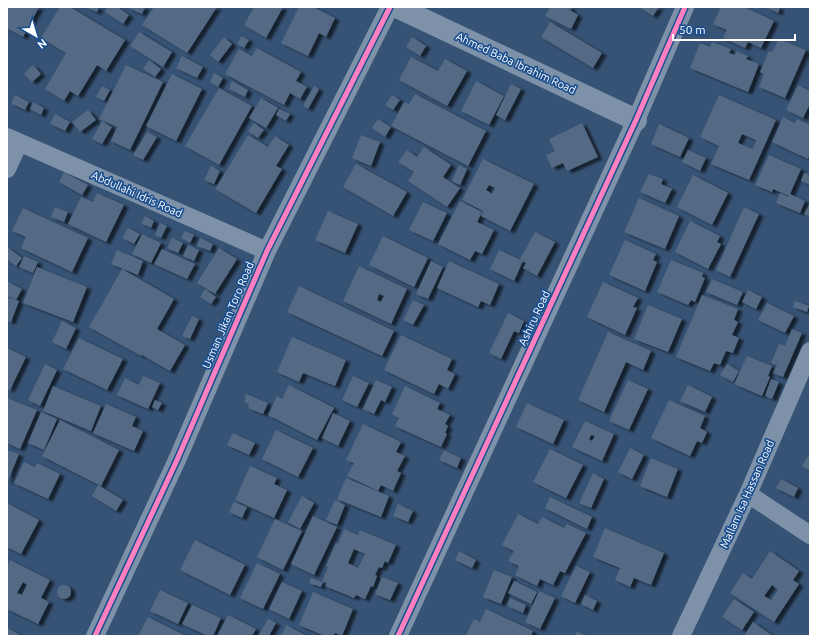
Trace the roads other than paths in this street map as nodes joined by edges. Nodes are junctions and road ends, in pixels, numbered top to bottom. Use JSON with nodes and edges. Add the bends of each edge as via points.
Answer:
{"nodes":[{"id":1,"x":390,"y":7,"type":"edge"},
{"id":2,"x":397,"y":7,"type":"edge"},
{"id":3,"x":685,"y":7,"type":"edge"},
{"id":4,"x":636,"y":120,"type":"junction"},
{"id":5,"x":13,"y":140,"type":"edge"},
{"id":6,"x":7,"y":169,"type":"edge"},
{"id":7,"x":267,"y":251,"type":"junction"},
{"id":8,"x":810,"y":351,"type":"edge"},
{"id":9,"x":748,"y":494,"type":"junction"},
{"id":10,"x":810,"y":535,"type":"edge"},
{"id":11,"x":95,"y":636,"type":"edge"},
{"id":12,"x":398,"y":636,"type":"edge"},
{"id":13,"x":681,"y":636,"type":"edge"}],
"edges":[{"from":1,"to":7,"type":"street","name":"Usman Jikan Toro Road"},
{"from":2,"to":4,"type":"street","name":"Ahmed Baba Ibrahim Road"},
{"from":3,"to":4,"type":"street","name":"Ashiru Road"},
{"from":4,"to":12,"type":"street","name":"Ashiru Road"},
{"from":5,"to":6,"type":"street"},
{"from":5,"to":7,"type":"street","name":"Abdullahi Idris Road"},
{"from":7,"to":11,"type":"street","name":"Usman Jikan Toro Road","via":[[178,460]]},
{"from":8,"to":9,"type":"street","name":"Mallam Isa Hassan Road"},
{"from":9,"to":10,"type":"street"},
{"from":9,"to":13,"type":"street","name":"Mallam Isa Hassan Road"}]}
